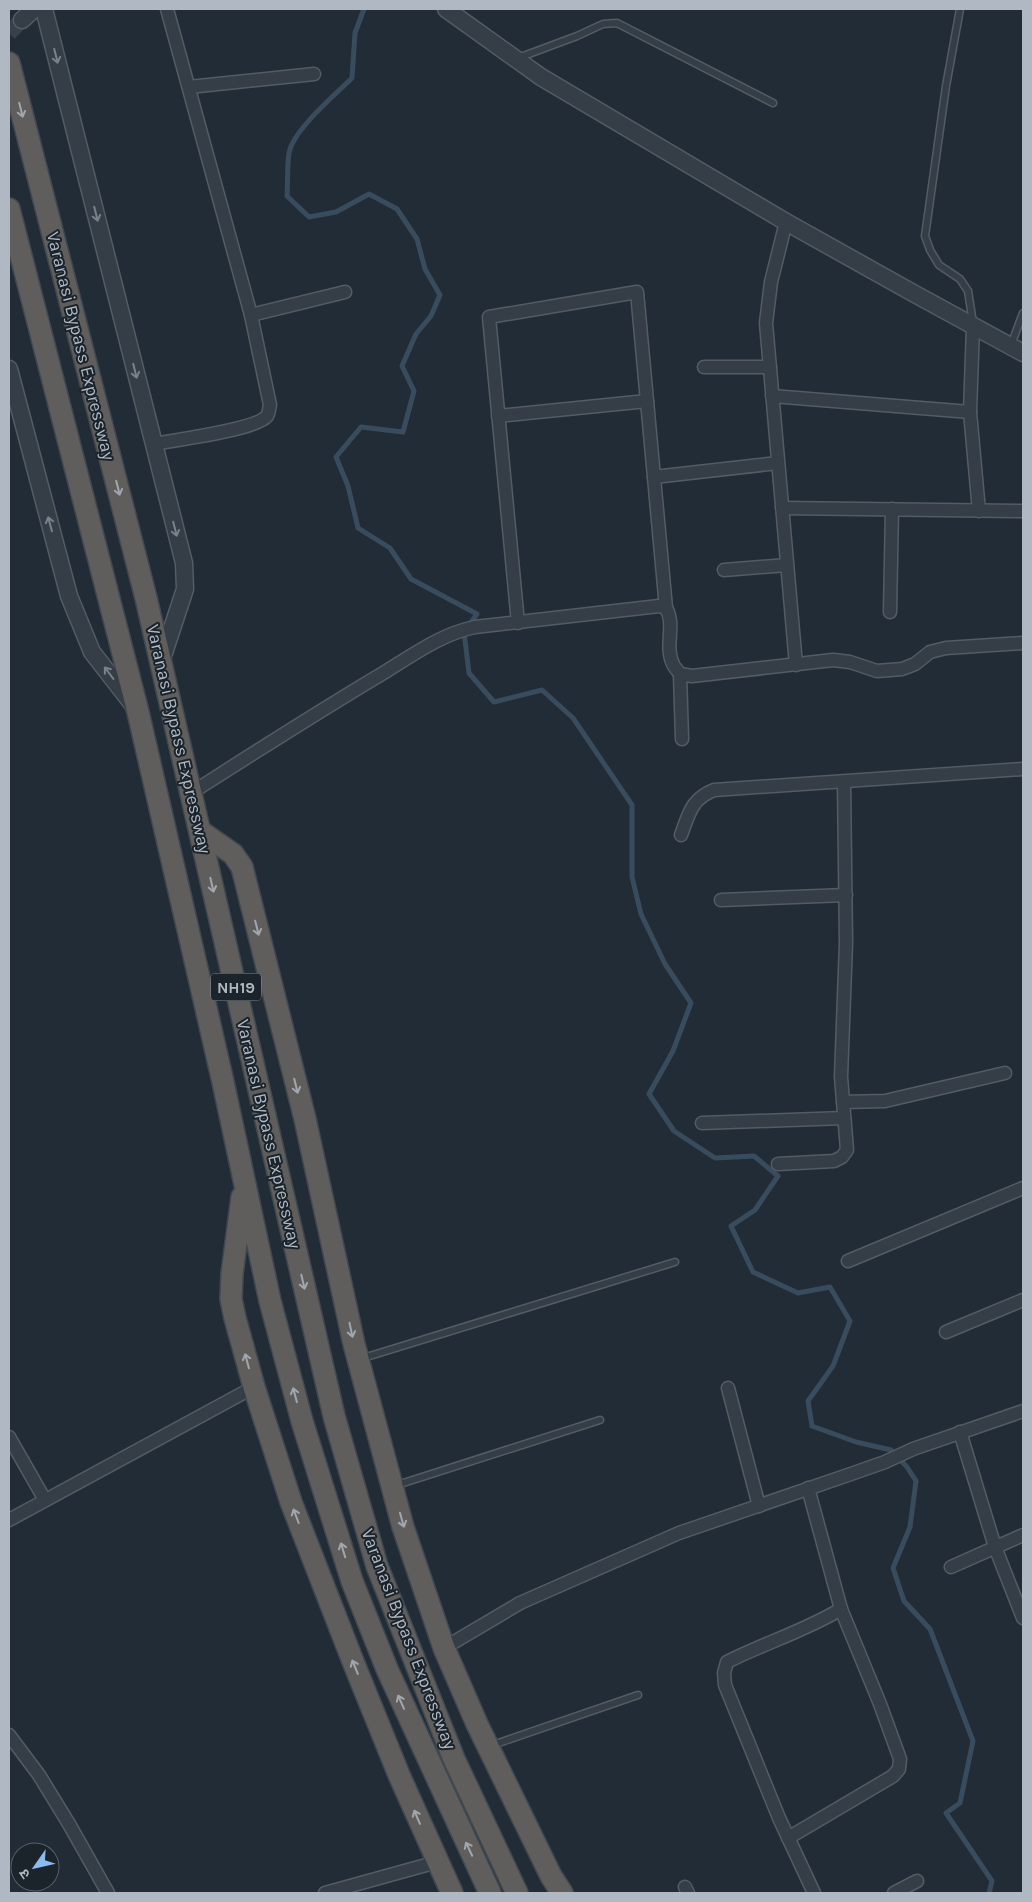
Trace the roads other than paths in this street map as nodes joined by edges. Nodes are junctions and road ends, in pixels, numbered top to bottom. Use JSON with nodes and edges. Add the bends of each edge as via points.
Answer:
{"nodes":[{"id":1,"x":44,"y":9,"type":"edge"},
{"id":2,"x":167,"y":9,"type":"edge"},
{"id":3,"x":446,"y":9,"type":"edge"},
{"id":4,"x":960,"y":9,"type":"edge"},
{"id":5,"x":515,"y":59,"type":"junction"},
{"id":6,"x":9,"y":63,"type":"edge"},
{"id":7,"x":314,"y":74,"type":"dead end"},
{"id":8,"x":189,"y":87,"type":"junction"},
{"id":9,"x":773,"y":103,"type":"dead end"},
{"id":10,"x":9,"y":209,"type":"edge"},
{"id":11,"x":786,"y":222,"type":"junction"},
{"id":12,"x":345,"y":292,"type":"dead end"},
{"id":13,"x":1023,"y":313,"type":"edge"},
{"id":14,"x":251,"y":315,"type":"junction"},
{"id":15,"x":973,"y":326,"type":"junction"},
{"id":16,"x":1017,"y":349,"type":"edge"},
{"id":17,"x":704,"y":367,"type":"dead end"},
{"id":18,"x":770,"y":367,"type":"junction"},
{"id":19,"x":9,"y":369,"type":"edge"},
{"id":20,"x":772,"y":396,"type":"junction"},
{"id":21,"x":648,"y":401,"type":"junction"},
{"id":22,"x":970,"y":412,"type":"junction"},
{"id":23,"x":498,"y":416,"type":"junction"},
{"id":24,"x":154,"y":444,"type":"junction"},
{"id":25,"x":778,"y":463,"type":"junction"},
{"id":26,"x":654,"y":477,"type":"junction"},
{"id":27,"x":782,"y":508,"type":"junction"},
{"id":28,"x":892,"y":509,"type":"junction"},
{"id":29,"x":979,"y":511,"type":"junction"},
{"id":30,"x":1023,"y":511,"type":"edge"},
{"id":31,"x":787,"y":565,"type":"junction"},
{"id":32,"x":724,"y":570,"type":"dead end"},
{"id":33,"x":666,"y":608,"type":"junction"},
{"id":34,"x":890,"y":612,"type":"dead end"},
{"id":35,"x":518,"y":623,"type":"junction"},
{"id":36,"x":1023,"y":643,"type":"edge"},
{"id":37,"x":161,"y":662,"type":"junction"},
{"id":38,"x":796,"y":665,"type":"junction"},
{"id":39,"x":680,"y":674,"type":"junction"},
{"id":40,"x":138,"y":712,"type":"junction"},
{"id":41,"x":682,"y":739,"type":"dead end"},
{"id":42,"x":1023,"y":769,"type":"edge"},
{"id":43,"x":844,"y":782,"type":"junction"},
{"id":44,"x":192,"y":793,"type":"junction"},
{"id":45,"x":200,"y":831,"type":"junction"},
{"id":46,"x":681,"y":836,"type":"dead end"},
{"id":47,"x":846,"y":895,"type":"junction"},
{"id":48,"x":721,"y":900,"type":"dead end"},
{"id":49,"x":1005,"y":1073,"type":"dead end"},
{"id":50,"x":843,"y":1102,"type":"junction"},
{"id":51,"x":844,"y":1118,"type":"junction"},
{"id":52,"x":702,"y":1123,"type":"dead end"},
{"id":53,"x":778,"y":1164,"type":"dead end"},
{"id":54,"x":245,"y":1182,"type":"junction"},
{"id":55,"x":1023,"y":1188,"type":"edge"},
{"id":56,"x":848,"y":1261,"type":"dead end"},
{"id":57,"x":675,"y":1262,"type":"dead end"},
{"id":58,"x":1023,"y":1300,"type":"edge"},
{"id":59,"x":946,"y":1332,"type":"dead end"},
{"id":60,"x":358,"y":1360,"type":"junction"},
{"id":61,"x":254,"y":1386,"type":"junction"},
{"id":62,"x":728,"y":1388,"type":"dead end"},
{"id":63,"x":1023,"y":1410,"type":"edge"},
{"id":64,"x":600,"y":1420,"type":"dead end"},
{"id":65,"x":960,"y":1432,"type":"junction"},
{"id":66,"x":9,"y":1437,"type":"edge"},
{"id":67,"x":392,"y":1487,"type":"junction"},
{"id":68,"x":808,"y":1488,"type":"junction"},
{"id":69,"x":45,"y":1500,"type":"junction"},
{"id":70,"x":759,"y":1506,"type":"junction"},
{"id":71,"x":9,"y":1520,"type":"edge"},
{"id":72,"x":1023,"y":1535,"type":"edge"},
{"id":73,"x":995,"y":1546,"type":"junction"},
{"id":74,"x":951,"y":1567,"type":"dead end"},
{"id":75,"x":841,"y":1609,"type":"junction"},
{"id":76,"x":1023,"y":1618,"type":"edge"},
{"id":77,"x":444,"y":1648,"type":"junction"},
{"id":78,"x":638,"y":1695,"type":"dead end"},
{"id":79,"x":9,"y":1735,"type":"edge"},
{"id":80,"x":488,"y":1747,"type":"junction"},
{"id":81,"x":788,"y":1838,"type":"junction"},
{"id":82,"x":437,"y":1862,"type":"junction"},
{"id":83,"x":917,"y":1880,"type":"dead end"},
{"id":84,"x":108,"y":1893,"type":"edge"},
{"id":85,"x":326,"y":1893,"type":"edge"},
{"id":86,"x":452,"y":1893,"type":"edge"},
{"id":87,"x":490,"y":1893,"type":"edge"},
{"id":88,"x":517,"y":1893,"type":"edge"},
{"id":89,"x":562,"y":1893,"type":"edge"},
{"id":90,"x":814,"y":1893,"type":"edge"},
{"id":91,"x":894,"y":1893,"type":"edge"}],
"edges":[{"from":1,"to":24,"type":"street","one_way":true},
{"from":2,"to":8,"type":"street"},
{"from":3,"to":5,"type":"street"},
{"from":4,"to":15,"type":"lane","via":[[925,236],[939,265],[960,279],[968,291]]},
{"from":5,"to":9,"type":"lane","via":[[603,24],[617,23]]},
{"from":5,"to":11,"type":"street"},
{"from":6,"to":37,"type":"highway","name":"Varanasi Bypass Expressway","number":"NH19","one_way":true},
{"from":7,"to":8,"type":"street"},
{"from":8,"to":14,"type":"street"},
{"from":10,"to":40,"type":"highway","name":"Varanasi Bypass Expressway","number":"NH19"},
{"from":11,"to":15,"type":"street"},
{"from":11,"to":18,"type":"street","via":[[767,306]]},
{"from":12,"to":14,"type":"street"},
{"from":13,"to":16,"type":"lane"},
{"from":14,"to":24,"type":"street","via":[[270,405],[267,416],[236,429]]},
{"from":15,"to":16,"type":"street"},
{"from":15,"to":22,"type":"street"},
{"from":17,"to":18,"type":"street"},
{"from":18,"to":20,"type":"street"},
{"from":40,"to":19,"type":"street","one_way":true,"via":[[92,652],[69,596]]},
{"from":20,"to":22,"type":"street"},
{"from":20,"to":25,"type":"street"},
{"from":21,"to":23,"type":"street"},
{"from":21,"to":23,"type":"street","via":[[638,292],[489,317]]},
{"from":21,"to":26,"type":"street"},
{"from":22,"to":29,"type":"street"},
{"from":23,"to":35,"type":"street"},
{"from":24,"to":37,"type":"street","one_way":true,"via":[[184,563],[185,589]]},
{"from":25,"to":26,"type":"street"},
{"from":25,"to":27,"type":"street"},
{"from":26,"to":33,"type":"street"},
{"from":27,"to":28,"type":"street"},
{"from":27,"to":31,"type":"street"},
{"from":28,"to":29,"type":"street"},
{"from":28,"to":34,"type":"street"},
{"from":29,"to":30,"type":"street"},
{"from":31,"to":32,"type":"street"},
{"from":31,"to":38,"type":"street"},
{"from":33,"to":35,"type":"street","via":[[659,606]]},
{"from":33,"to":39,"type":"street","via":[[671,624],[670,654]]},
{"from":35,"to":44,"type":"street","via":[[458,630],[440,639]]},
{"from":36,"to":38,"type":"street","via":[[946,648],[930,652],[902,669],[877,671],[833,660]]},
{"from":37,"to":44,"type":"highway","name":"Varanasi Bypass Expressway","number":"NH19"},
{"from":38,"to":39,"type":"street","via":[[692,676]]},
{"from":39,"to":41,"type":"street"},
{"from":40,"to":54,"type":"highway","name":"Varanasi Bypass Expressway","number":"NH19"},
{"from":42,"to":43,"type":"street"},
{"from":43,"to":46,"type":"street","via":[[714,790],[698,798]]},
{"from":43,"to":47,"type":"street"},
{"from":44,"to":45,"type":"highway","name":"Varanasi Bypass Expressway","number":"NH19"},
{"from":45,"to":60,"type":"highway","one_way":true,"via":[[233,854],[242,867],[305,1119]]},
{"from":45,"to":88,"type":"highway","name":"Varanasi Bypass Expressway","number":"NH19","one_way":true,"via":[[334,1416],[377,1566],[454,1759]]},
{"from":47,"to":48,"type":"street"},
{"from":47,"to":50,"type":"street"},
{"from":49,"to":50,"type":"street","via":[[885,1101]]},
{"from":50,"to":51,"type":"street"},
{"from":51,"to":52,"type":"street"},
{"from":51,"to":53,"type":"street","via":[[847,1150],[842,1157]]},
{"from":61,"to":54,"type":"highway","one_way":true,"via":[[232,1299],[232,1274]]},
{"from":87,"to":54,"type":"highway","name":"Varanasi Bypass Expressway","number":"NH19","one_way":true,"via":[[386,1669],[352,1581],[302,1421],[270,1301]]},
{"from":55,"to":56,"type":"street"},
{"from":57,"to":60,"type":"lane"},
{"from":58,"to":59,"type":"street"},
{"from":60,"to":67,"type":"highway"},
{"from":61,"to":69,"type":"street"},
{"from":82,"to":61,"type":"highway","one_way":true,"via":[[357,1674],[294,1511]]},
{"from":62,"to":70,"type":"street"},
{"from":63,"to":65,"type":"street"},
{"from":64,"to":67,"type":"lane"},
{"from":65,"to":68,"type":"street"},
{"from":65,"to":73,"type":"street"},
{"from":66,"to":69,"type":"street"},
{"from":67,"to":77,"type":"highway","one_way":true},
{"from":68,"to":70,"type":"street"},
{"from":68,"to":75,"type":"street"},
{"from":69,"to":71,"type":"street"},
{"from":70,"to":77,"type":"street","via":[[679,1533],[520,1603]]},
{"from":72,"to":73,"type":"street"},
{"from":73,"to":74,"type":"street"},
{"from":73,"to":76,"type":"street"},
{"from":75,"to":81,"type":"street","via":[[887,1722],[900,1759],[899,1769],[893,1776]]},
{"from":75,"to":81,"type":"street","via":[[798,1632],[727,1662],[724,1673],[725,1685]]},
{"from":77,"to":80,"type":"highway"},
{"from":78,"to":80,"type":"lane"},
{"from":79,"to":84,"type":"street","via":[[39,1775]]},
{"from":80,"to":89,"type":"highway"},
{"from":81,"to":90,"type":"street"},
{"from":82,"to":85,"type":"street"},
{"from":82,"to":86,"type":"highway"},
{"from":83,"to":91,"type":"street"}]}
